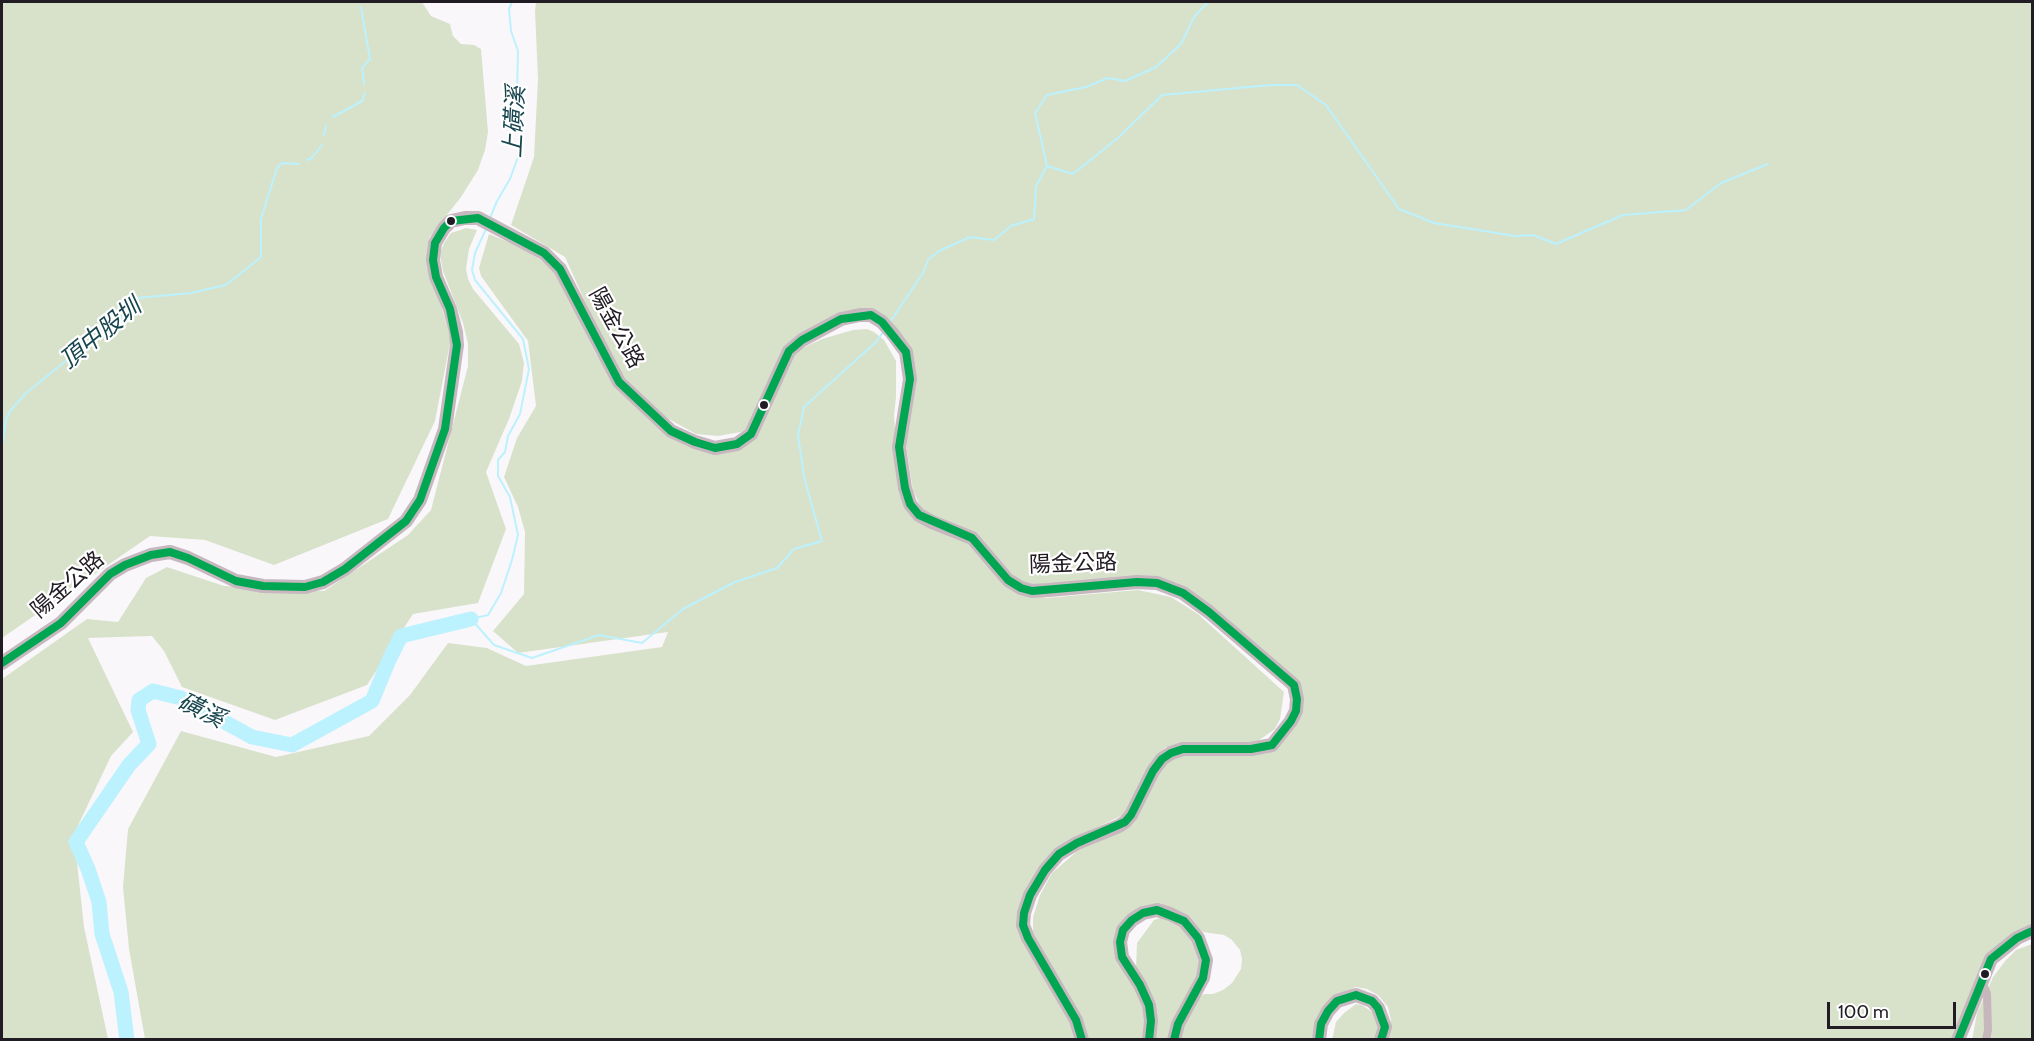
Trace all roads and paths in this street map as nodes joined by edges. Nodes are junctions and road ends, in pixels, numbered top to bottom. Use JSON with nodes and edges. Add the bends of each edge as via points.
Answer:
{"nodes":[{"id":1,"x":2,"y":663,"type":"edge"},
{"id":2,"x":2032,"y":931,"type":"edge"},
{"id":3,"x":1982,"y":981,"type":"junction"},
{"id":4,"x":1082,"y":1040,"type":"edge"},
{"id":5,"x":1149,"y":1040,"type":"edge"},
{"id":6,"x":1173,"y":1040,"type":"edge"},
{"id":7,"x":1319,"y":1040,"type":"edge"},
{"id":8,"x":1381,"y":1040,"type":"edge"},
{"id":9,"x":1958,"y":1040,"type":"edge"},
{"id":10,"x":1986,"y":1040,"type":"edge"}],
"edges":[{"from":1,"to":4,"type":"main road","name":"陽金公路","via":[[61,623],[110,574],[151,555],[170,552],[236,581],[263,586],[305,586],[323,582],[345,569],[406,521],[420,500],[446,429],[456,332],[433,260],[435,243],[452,221],[478,218],[544,253],[560,269],[619,382],[671,431],[715,448],[737,444],[751,434],[789,351],[841,319],[872,315],[906,352],[910,379],[899,447],[905,488],[910,504],[919,514],[972,538],[1008,580],[1021,588],[1040,591],[1137,582],[1157,583],[1183,593],[1294,685],[1296,711],[1272,745],[1251,749],[1183,749],[1171,753],[1153,771],[1125,822],[1059,854],[1030,895],[1023,925],[1076,1020]]},
{"from":2,"to":3,"type":"main road","via":[[1991,959]]},
{"from":3,"to":9,"type":"main road"},
{"from":3,"to":10,"type":"street","via":[[1987,994]]},
{"from":5,"to":6,"type":"main road","via":[[1149,1005],[1122,957],[1120,942],[1123,930],[1132,921],[1157,910],[1184,921],[1198,938],[1206,960],[1203,978]]},
{"from":7,"to":8,"type":"main road","via":[[1328,1011],[1337,1001],[1356,995],[1378,1008],[1384,1027]]}]}
